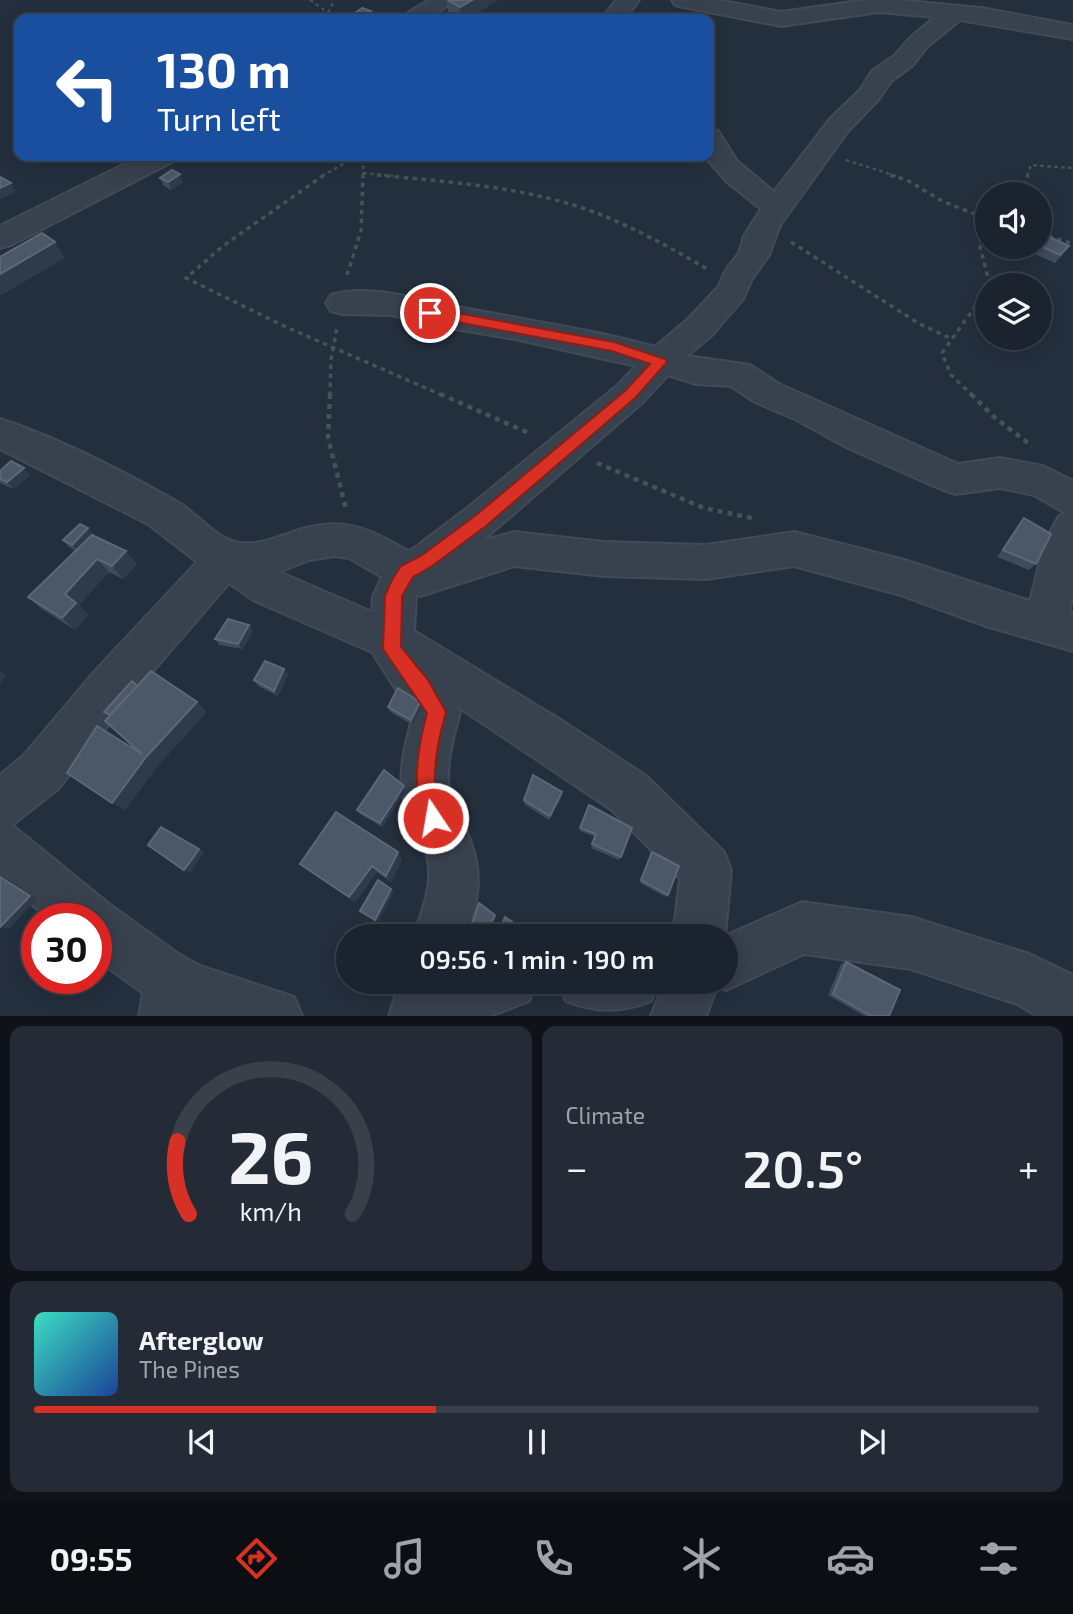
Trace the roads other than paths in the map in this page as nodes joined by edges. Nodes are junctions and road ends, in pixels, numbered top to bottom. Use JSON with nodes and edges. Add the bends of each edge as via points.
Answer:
{"nodes":[{"id":1,"x":444,"y":0,"type":"edge"},
{"id":2,"x":628,"y":0,"type":"edge"},
{"id":3,"x":683,"y":0,"type":"edge"},
{"id":4,"x":873,"y":3,"type":"edge"},
{"id":5,"x":956,"y":12,"type":"junction"},
{"id":6,"x":422,"y":14,"type":"edge"},
{"id":7,"x":617,"y":14,"type":"edge"},
{"id":8,"x":1073,"y":32,"type":"edge"},
{"id":9,"x":714,"y":150,"type":"edge"},
{"id":10,"x":152,"y":161,"type":"edge"},
{"id":11,"x":771,"y":217,"type":"junction"},
{"id":12,"x":0,"y":238,"type":"edge"},
{"id":13,"x":342,"y":303,"type":"road end"},
{"id":14,"x":660,"y":362,"type":"junction"},
{"id":15,"x":0,"y":433,"type":"edge"},
{"id":16,"x":1073,"y":500,"type":"edge"},
{"id":17,"x":1073,"y":528,"type":"edge"},
{"id":18,"x":226,"y":558,"type":"junction"},
{"id":19,"x":402,"y":578,"type":"junction"},
{"id":20,"x":1059,"y":628,"type":"edge"},
{"id":21,"x":391,"y":640,"type":"junction"},
{"id":22,"x":0,"y":806,"type":"edge"},
{"id":23,"x":0,"y":845,"type":"edge"},
{"id":24,"x":70,"y":903,"type":"edge"},
{"id":25,"x":444,"y":924,"type":"edge"},
{"id":26,"x":700,"y":924,"type":"edge"},
{"id":27,"x":112,"y":938,"type":"edge"},
{"id":28,"x":738,"y":957,"type":"edge"},
{"id":29,"x":460,"y":994,"type":"edge"},
{"id":30,"x":687,"y":994,"type":"edge"},
{"id":31,"x":169,"y":998,"type":"edge"},
{"id":32,"x":418,"y":1004,"type":"edge"},
{"id":33,"x":1073,"y":1005,"type":"edge"},
{"id":34,"x":275,"y":1016,"type":"edge"},
{"id":35,"x":678,"y":1016,"type":"edge"}],
"edges":[{"from":1,"to":6,"type":"street"},
{"from":2,"to":7,"type":"street"},
{"from":3,"to":4,"type":"street","via":[[781,19]]},
{"from":4,"to":5,"type":"street"},
{"from":5,"to":8,"type":"street"},
{"from":5,"to":11,"type":"street","via":[[881,76]]},
{"from":9,"to":11,"type":"street"},
{"from":10,"to":12,"type":"street"},
{"from":11,"to":14,"type":"street","via":[[732,291]]},
{"from":13,"to":14,"type":"street","via":[[391,304],[515,327],[614,346]]},
{"from":14,"to":16,"type":"street","via":[[738,374],[861,439],[956,480],[1000,473],[1043,481]]},
{"from":14,"to":19,"type":"street","via":[[630,394],[480,521]]},
{"from":15,"to":18,"type":"street","via":[[165,514]]},
{"from":17,"to":20,"type":"street","via":[[1065,542]]},
{"from":18,"to":19,"type":"street","via":[[272,559],[334,539],[353,542]]},
{"from":18,"to":21,"type":"street","via":[[270,588]]},
{"from":18,"to":22,"type":"street","via":[[41,772]]},
{"from":19,"to":20,"type":"street","via":[[514,549],[604,559],[706,562],[794,549],[901,577]]},
{"from":19,"to":21,"type":"street","via":[[394,596]]},
{"from":21,"to":25,"type":"street","via":[[392,649],[437,712],[428,744],[426,793],[455,871],[454,895]]},
{"from":21,"to":26,"type":"street","via":[[629,793],[706,870]]},
{"from":23,"to":24,"type":"street"},
{"from":27,"to":31,"type":"street","via":[[135,957]]},
{"from":28,"to":33,"type":"street","via":[[802,928],[911,943],[1029,981]]},
{"from":29,"to":32,"type":"street"},
{"from":30,"to":35,"type":"street"},
{"from":31,"to":34,"type":"street","via":[[195,992]]}]}
